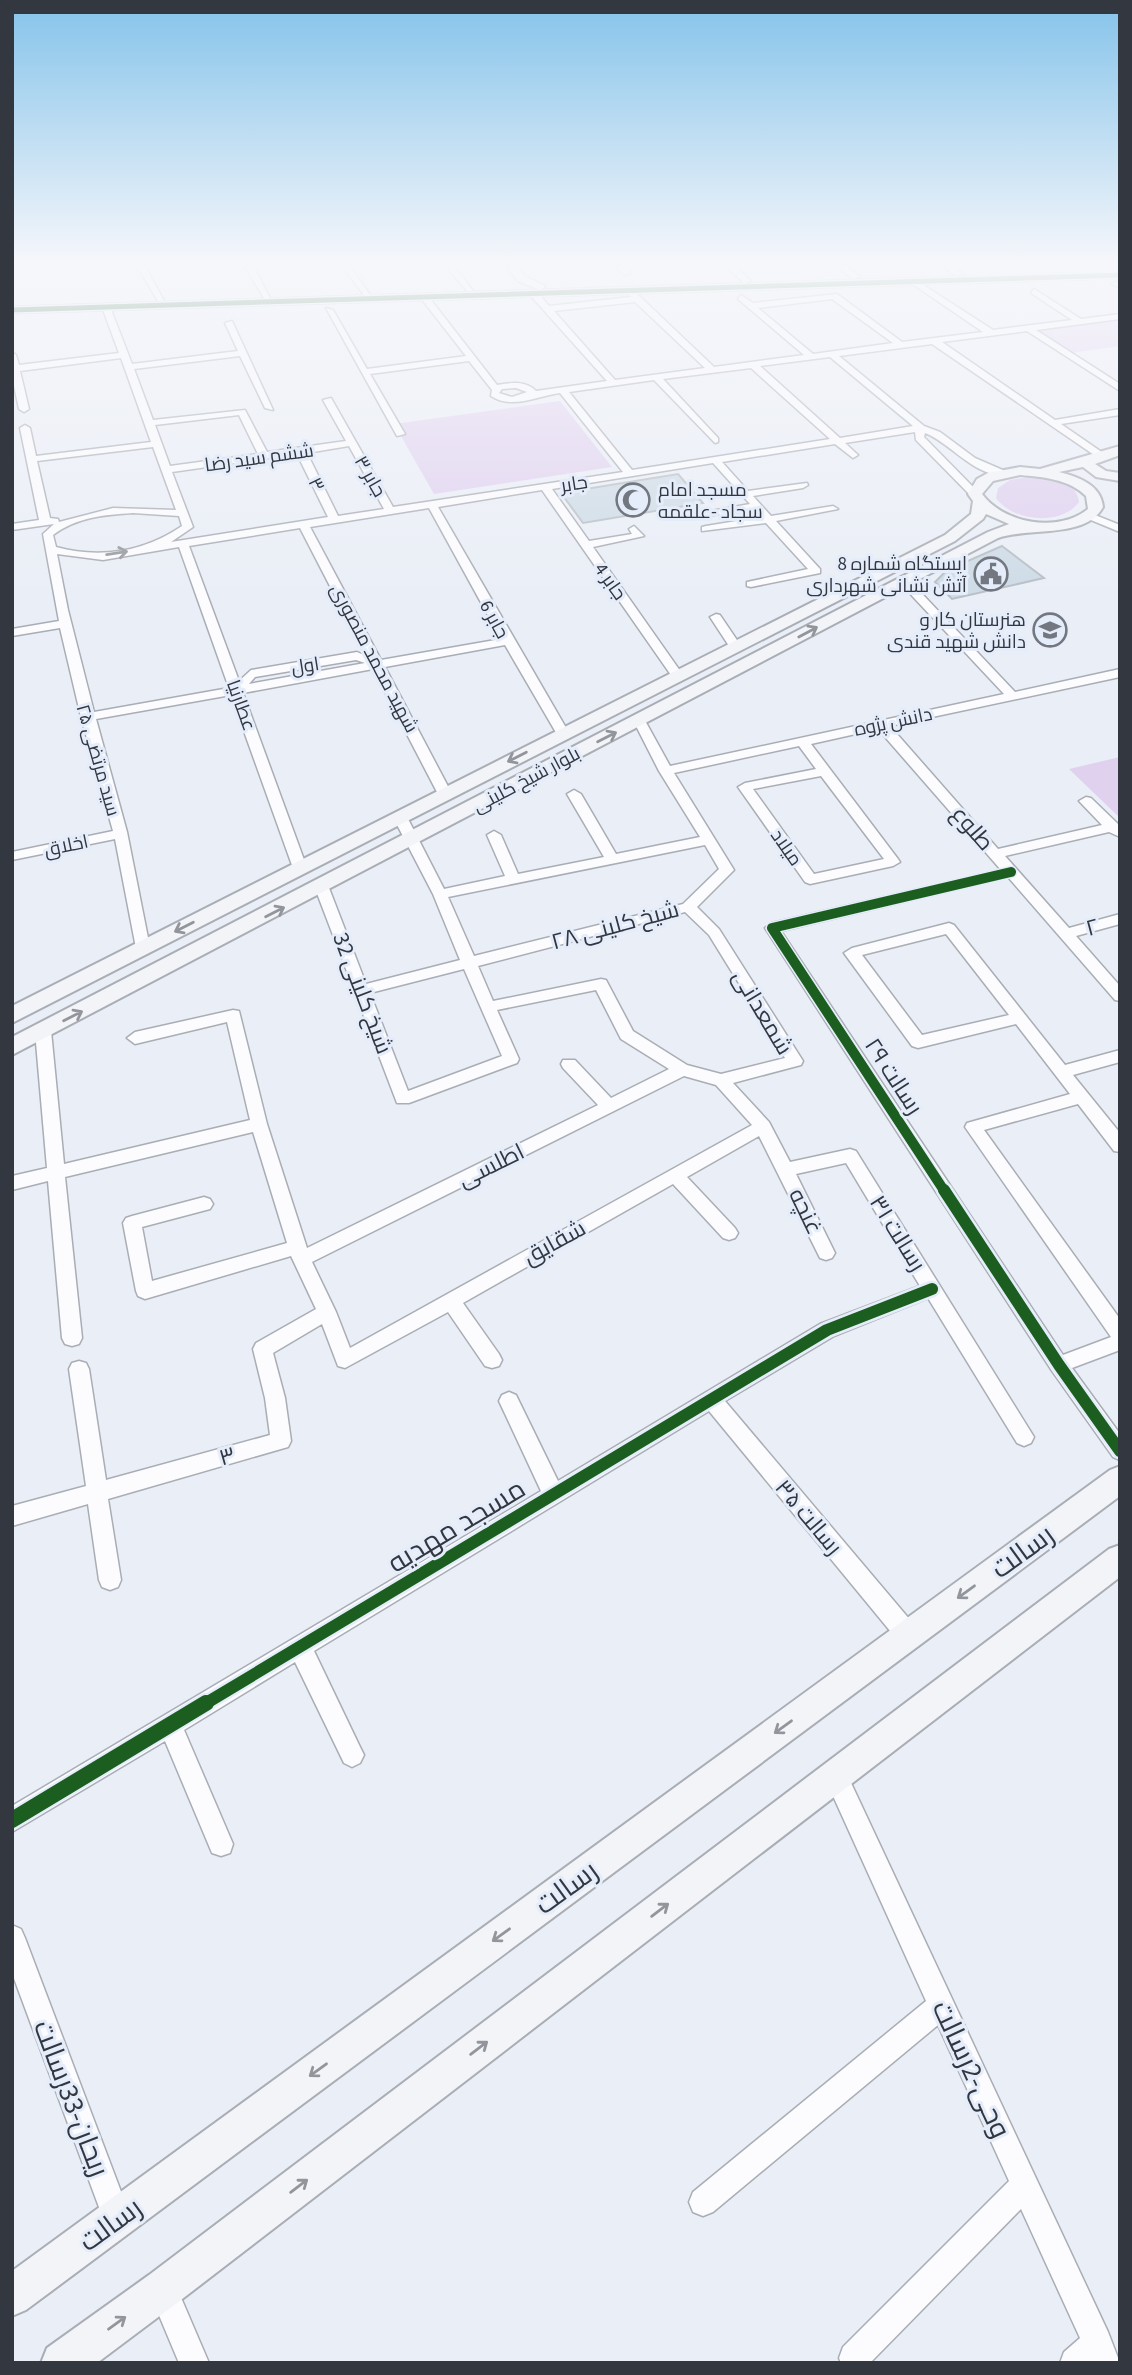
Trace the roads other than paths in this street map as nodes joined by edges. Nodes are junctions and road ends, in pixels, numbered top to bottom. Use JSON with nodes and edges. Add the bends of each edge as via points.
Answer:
{"nodes":[{"id":1,"x":16,"y":377,"type":"edge"},
{"id":2,"x":132,"y":377,"type":"edge"},
{"id":3,"x":255,"y":377,"type":"edge"},
{"id":4,"x":369,"y":377,"type":"edge"},
{"id":5,"x":486,"y":377,"type":"edge"},
{"id":6,"x":608,"y":377,"type":"edge"},
{"id":7,"x":665,"y":377,"type":"edge"},
{"id":8,"x":766,"y":377,"type":"edge"},
{"id":9,"x":859,"y":377,"type":"edge"},
{"id":10,"x":985,"y":377,"type":"edge"},
{"id":11,"x":1103,"y":377,"type":"edge"},
{"id":12,"x":657,"y":378,"type":"junction"},
{"id":13,"x":613,"y":383,"type":"junction"},
{"id":14,"x":1120,"y":388,"type":"edge"},
{"id":15,"x":496,"y":389,"type":"junction"},
{"id":16,"x":563,"y":390,"type":"junction"},
{"id":17,"x":531,"y":394,"type":"junction"},
{"id":18,"x":328,"y":400,"type":"dead end"},
{"id":19,"x":270,"y":408,"type":"dead end"},
{"id":20,"x":24,"y":409,"type":"dead end"},
{"id":21,"x":1120,"y":412,"type":"edge"},
{"id":22,"x":148,"y":423,"type":"junction"},
{"id":23,"x":1051,"y":423,"type":"junction"},
{"id":24,"x":25,"y":428,"type":"dead end"},
{"id":25,"x":921,"y":428,"type":"junction"},
{"id":26,"x":400,"y":434,"type":"dead end"},
{"id":27,"x":715,"y":440,"type":"dead end"},
{"id":28,"x":838,"y":442,"type":"junction"},
{"id":29,"x":352,"y":443,"type":"junction"},
{"id":30,"x":156,"y":444,"type":"junction"},
{"id":31,"x":1120,"y":450,"type":"edge"},
{"id":32,"x":301,"y":451,"type":"junction"},
{"id":33,"x":853,"y":455,"type":"dead end"},
{"id":34,"x":264,"y":456,"type":"junction"},
{"id":35,"x":1103,"y":457,"type":"junction"},
{"id":36,"x":33,"y":459,"type":"junction"},
{"id":37,"x":972,"y":460,"type":"junction"},
{"id":38,"x":716,"y":461,"type":"junction"},
{"id":39,"x":1086,"y":462,"type":"junction"},
{"id":40,"x":166,"y":470,"type":"junction"},
{"id":41,"x":949,"y":470,"type":"junction"},
{"id":42,"x":1040,"y":472,"type":"junction"},
{"id":43,"x":1001,"y":473,"type":"junction"},
{"id":44,"x":630,"y":474,"type":"junction"},
{"id":45,"x":1120,"y":479,"type":"edge"},
{"id":46,"x":803,"y":485,"type":"dead end"},
{"id":47,"x":546,"y":488,"type":"junction"},
{"id":48,"x":174,"y":490,"type":"junction"},
{"id":49,"x":747,"y":494,"type":"junction"},
{"id":50,"x":977,"y":498,"type":"junction"},
{"id":51,"x":1096,"y":501,"type":"junction"},
{"id":52,"x":431,"y":503,"type":"junction"},
{"id":53,"x":757,"y":506,"type":"junction"},
{"id":54,"x":140,"y":509,"type":"junction"},
{"id":55,"x":389,"y":509,"type":"junction"},
{"id":56,"x":833,"y":509,"type":"dead end"},
{"id":57,"x":183,"y":514,"type":"junction"},
{"id":58,"x":709,"y":514,"type":"dead end"},
{"id":59,"x":1090,"y":516,"type":"junction"},
{"id":60,"x":78,"y":518,"type":"junction"},
{"id":61,"x":334,"y":518,"type":"junction"},
{"id":62,"x":769,"y":519,"type":"junction"},
{"id":63,"x":44,"y":522,"type":"junction"},
{"id":64,"x":303,"y":523,"type":"junction"},
{"id":65,"x":1043,"y":526,"type":"junction"},
{"id":66,"x":14,"y":527,"type":"edge"},
{"id":67,"x":188,"y":527,"type":"junction"},
{"id":68,"x":635,"y":529,"type":"dead end"},
{"id":69,"x":706,"y":529,"type":"dead end"},
{"id":70,"x":1120,"y":530,"type":"edge"},
{"id":71,"x":48,"y":534,"type":"junction"},
{"id":72,"x":227,"y":536,"type":"junction"},
{"id":73,"x":183,"y":544,"type":"junction"},
{"id":74,"x":586,"y":545,"type":"junction"},
{"id":75,"x":153,"y":548,"type":"junction"},
{"id":76,"x":50,"y":549,"type":"junction"},
{"id":77,"x":91,"y":557,"type":"junction"},
{"id":78,"x":887,"y":570,"type":"junction"},
{"id":79,"x":54,"y":573,"type":"junction"},
{"id":80,"x":905,"y":582,"type":"junction"},
{"id":81,"x":751,"y":584,"type":"dead end"},
{"id":82,"x":716,"y":617,"type":"dead end"},
{"id":83,"x":63,"y":624,"type":"junction"},
{"id":84,"x":12,"y":633,"type":"edge"},
{"id":85,"x":508,"y":641,"type":"junction"},
{"id":86,"x":735,"y":646,"type":"junction"},
{"id":87,"x":380,"y":665,"type":"junction"},
{"id":88,"x":1120,"y":673,"type":"edge"},
{"id":89,"x":677,"y":675,"type":"junction"},
{"id":90,"x":237,"y":691,"type":"junction"},
{"id":91,"x":1012,"y":695,"type":"junction"},
{"id":92,"x":87,"y":718,"type":"junction"},
{"id":93,"x":639,"y":720,"type":"junction"},
{"id":94,"x":881,"y":724,"type":"junction"},
{"id":95,"x":563,"y":733,"type":"junction"},
{"id":96,"x":802,"y":741,"type":"junction"},
{"id":97,"x":666,"y":771,"type":"junction"},
{"id":98,"x":824,"y":771,"type":"junction"},
{"id":99,"x":445,"y":793,"type":"junction"},
{"id":100,"x":574,"y":794,"type":"dead end"},
{"id":101,"x":1086,"y":801,"type":"dead end"},
{"id":102,"x":400,"y":817,"type":"junction"},
{"id":103,"x":1116,"y":830,"type":"edge"},
{"id":104,"x":120,"y":834,"type":"junction"},
{"id":105,"x":494,"y":835,"type":"dead end"},
{"id":106,"x":413,"y":838,"type":"junction"},
{"id":107,"x":708,"y":840,"type":"junction"},
{"id":108,"x":995,"y":854,"type":"junction"},
{"id":109,"x":12,"y":856,"type":"edge"},
{"id":110,"x":612,"y":859,"type":"junction"},
{"id":111,"x":300,"y":868,"type":"junction"},
{"id":112,"x":1011,"y":872,"type":"junction"},
{"id":113,"x":513,"y":879,"type":"junction"},
{"id":114,"x":322,"y":888,"type":"junction"},
{"id":115,"x":440,"y":894,"type":"junction"},
{"id":116,"x":688,"y":907,"type":"junction"},
{"id":117,"x":1120,"y":919,"type":"edge"},
{"id":118,"x":1065,"y":934,"type":"junction"},
{"id":119,"x":143,"y":948,"type":"junction"},
{"id":120,"x":468,"y":964,"type":"junction"},
{"id":121,"x":362,"y":990,"type":"junction"},
{"id":122,"x":1120,"y":996,"type":"edge"},
{"id":123,"x":488,"y":1007,"type":"junction"},
{"id":124,"x":12,"y":1015,"type":"edge"},
{"id":125,"x":1020,"y":1018,"type":"junction"},
{"id":126,"x":43,"y":1031,"type":"junction"},
{"id":127,"x":135,"y":1038,"type":"dead end"},
{"id":128,"x":12,"y":1047,"type":"edge"},
{"id":129,"x":1120,"y":1056,"type":"edge"},
{"id":130,"x":569,"y":1064,"type":"dead end"},
{"id":131,"x":682,"y":1070,"type":"junction"},
{"id":132,"x":1061,"y":1072,"type":"junction"},
{"id":133,"x":722,"y":1080,"type":"junction"},
{"id":134,"x":1081,"y":1097,"type":"junction"},
{"id":135,"x":610,"y":1106,"type":"junction"},
{"id":136,"x":259,"y":1124,"type":"junction"},
{"id":137,"x":764,"y":1126,"type":"junction"},
{"id":138,"x":1120,"y":1146,"type":"edge"},
{"id":139,"x":785,"y":1170,"type":"junction"},
{"id":140,"x":55,"y":1173,"type":"junction"},
{"id":141,"x":674,"y":1175,"type":"junction"},
{"id":142,"x":12,"y":1183,"type":"edge"},
{"id":143,"x":204,"y":1204,"type":"dead end"},
{"id":144,"x":729,"y":1233,"type":"dead end"},
{"id":145,"x":299,"y":1253,"type":"junction"},
{"id":146,"x":826,"y":1253,"type":"dead end"},
{"id":147,"x":932,"y":1289,"type":"junction"},
{"id":148,"x":450,"y":1300,"type":"junction"},
{"id":149,"x":327,"y":1312,"type":"junction"},
{"id":150,"x":1120,"y":1334,"type":"edge"},
{"id":151,"x":72,"y":1338,"type":"dead end"},
{"id":152,"x":1120,"y":1342,"type":"edge"},
{"id":153,"x":492,"y":1360,"type":"dead end"},
{"id":154,"x":1059,"y":1366,"type":"junction"},
{"id":155,"x":79,"y":1369,"type":"dead end"},
{"id":156,"x":711,"y":1399,"type":"junction"},
{"id":157,"x":509,"y":1401,"type":"dead end"},
{"id":158,"x":1024,"y":1437,"type":"dead end"},
{"id":159,"x":1120,"y":1451,"type":"edge"},
{"id":160,"x":1120,"y":1479,"type":"edge"},
{"id":161,"x":98,"y":1492,"type":"junction"},
{"id":162,"x":552,"y":1493,"type":"junction"},
{"id":163,"x":12,"y":1516,"type":"edge"},
{"id":164,"x":1120,"y":1559,"type":"edge"},
{"id":165,"x":110,"y":1580,"type":"dead end"},
{"id":166,"x":908,"y":1635,"type":"junction"},
{"id":167,"x":300,"y":1647,"type":"junction"},
{"id":168,"x":170,"y":1725,"type":"junction"},
{"id":169,"x":352,"y":1755,"type":"dead end"},
{"id":170,"x":836,"y":1776,"type":"junction"},
{"id":171,"x":12,"y":1820,"type":"edge"},
{"id":172,"x":221,"y":1844,"type":"dead end"},
{"id":173,"x":12,"y":1938,"type":"edge"},
{"id":174,"x":942,"y":2005,"type":"junction"},
{"id":175,"x":1025,"y":2185,"type":"junction"},
{"id":176,"x":703,"y":2202,"type":"dead end"},
{"id":177,"x":117,"y":2218,"type":"junction"},
{"id":178,"x":163,"y":2289,"type":"junction"},
{"id":179,"x":12,"y":2295,"type":"edge"},
{"id":180,"x":1103,"y":2353,"type":"edge"},
{"id":181,"x":854,"y":2358,"type":"dead end"},
{"id":182,"x":62,"y":2363,"type":"edge"},
{"id":183,"x":194,"y":2363,"type":"edge"},
{"id":184,"x":1075,"y":2363,"type":"edge"}],
"edges":[{"from":1,"to":20,"type":"street"},
{"from":2,"to":22,"type":"street"},
{"from":3,"to":19,"type":"street"},
{"from":4,"to":26,"type":"street"},
{"from":5,"to":15,"type":"street"},
{"from":6,"to":13,"type":"street"},
{"from":7,"to":12,"type":"street"},
{"from":8,"to":28,"type":"street"},
{"from":9,"to":25,"type":"street"},
{"from":10,"to":23,"type":"street"},
{"from":11,"to":14,"type":"street"},
{"from":12,"to":13,"type":"street"},
{"from":12,"to":27,"type":"street"},
{"from":13,"to":16,"type":"street"},
{"from":15,"to":17,"type":"street","via":[[522,386]]},
{"from":15,"to":17,"type":"street","via":[[494,394],[506,400]]},
{"from":16,"to":17,"type":"street"},
{"from":16,"to":44,"type":"street"},
{"from":18,"to":29,"type":"street","name":"جابر ۳"},
{"from":21,"to":23,"type":"street"},
{"from":22,"to":30,"type":"street"},
{"from":22,"to":34,"type":"street","via":[[242,412]]},
{"from":23,"to":35,"type":"street"},
{"from":24,"to":36,"type":"street"},
{"from":25,"to":28,"type":"street","name":"جابر"},
{"from":25,"to":37,"type":"street"},
{"from":25,"to":41,"type":"street","via":[[919,438]]},
{"from":28,"to":33,"type":"street"},
{"from":28,"to":38,"type":"street","name":"جابر","via":[[766,457]]},
{"from":29,"to":32,"type":"street","name":"ششم سید رضا"},
{"from":29,"to":55,"type":"street","name":"جابر ۳"},
{"from":30,"to":36,"type":"street"},
{"from":30,"to":40,"type":"street"},
{"from":31,"to":35,"type":"main road"},
{"from":32,"to":34,"type":"street","name":"ششم سید رضا"},
{"from":32,"to":61,"type":"street","name":"۳"},
{"from":34,"to":40,"type":"street","name":"ششم سید رضا"},
{"from":35,"to":39,"type":"main road"},
{"from":36,"to":63,"type":"street"},
{"from":37,"to":41,"type":"street","via":[[974,469]]},
{"from":37,"to":43,"type":"street"},
{"from":38,"to":44,"type":"street","name":"جابر"},
{"from":38,"to":49,"type":"street"},
{"from":39,"to":42,"type":"main road"},
{"from":39,"to":45,"type":"main road","via":[[1092,470]]},
{"from":40,"to":48,"type":"street"},
{"from":41,"to":50,"type":"street"},
{"from":42,"to":43,"type":"main road"},
{"from":42,"to":51,"type":"main road","via":[[1079,484]]},
{"from":43,"to":50,"type":"main road","name":"بلوار شیخ کلینی","via":[[978,485]]},
{"from":44,"to":47,"type":"street","name":"جابر"},
{"from":45,"to":51,"type":"main road"},
{"from":46,"to":49,"type":"street"},
{"from":47,"to":52,"type":"street","name":"جابر"},
{"from":47,"to":74,"type":"street","name":"جابر 4"},
{"from":48,"to":54,"type":"street"},
{"from":48,"to":57,"type":"street"},
{"from":49,"to":53,"type":"street"},
{"from":50,"to":65,"type":"main road","via":[[1004,518]]},
{"from":50,"to":78,"type":"main road","name":"بلوار شیخ کلینی","via":[[978,516],[950,538]]},
{"from":51,"to":59,"type":"main road"},
{"from":52,"to":55,"type":"street","name":"جابر"},
{"from":52,"to":85,"type":"street","name":"جابر 6"},
{"from":53,"to":58,"type":"street"},
{"from":53,"to":62,"type":"street"},
{"from":54,"to":57,"type":"street"},
{"from":54,"to":60,"type":"street"},
{"from":55,"to":61,"type":"street","name":"جابر"},
{"from":56,"to":62,"type":"street"},
{"from":57,"to":67,"type":"street"},
{"from":59,"to":65,"type":"main road","name":"بلوار شیخ کلینی"},
{"from":59,"to":70,"type":"street"},
{"from":60,"to":63,"type":"street"},
{"from":60,"to":71,"type":"street"},
{"from":61,"to":64,"type":"street","name":"جابر"},
{"from":62,"to":69,"type":"street"},
{"from":62,"to":81,"type":"street","via":[[816,571]]},
{"from":63,"to":66,"type":"street"},
{"from":64,"to":72,"type":"street","name":"جابر"},
{"from":64,"to":87,"type":"street","name":"شهید محمد منصوری"},
{"from":65,"to":80,"type":"main road","name":"بلوار شیخ کلینی","via":[[1012,528],[993,535]]},
{"from":66,"to":71,"type":"street"},
{"from":67,"to":72,"type":"street"},
{"from":67,"to":75,"type":"street"},
{"from":68,"to":74,"type":"street","via":[[639,536]]},
{"from":71,"to":76,"type":"street","name":"۲۵ سید مرتضی"},
{"from":72,"to":73,"type":"street","name":"جابر"},
{"from":73,"to":75,"type":"street","name":"جابر"},
{"from":73,"to":90,"type":"street","name":"عطارنیا"},
{"from":74,"to":89,"type":"street","name":"جابر 4"},
{"from":77,"to":75,"type":"street","name":"جابر","one_way":true},
{"from":76,"to":77,"type":"street"},
{"from":76,"to":79,"type":"street","name":"۲۵ سید مرتضی"},
{"from":77,"to":79,"type":"street"},
{"from":78,"to":80,"type":"main road"},
{"from":78,"to":86,"type":"main road","name":"بلوار شیخ کلینی"},
{"from":79,"to":83,"type":"street","name":"۲۵ سید مرتضی"},
{"from":80,"to":91,"type":"street"},
{"from":93,"to":80,"type":"main road","name":"بلوار شیخ کلینی","one_way":true},
{"from":82,"to":86,"type":"street"},
{"from":83,"to":84,"type":"street"},
{"from":83,"to":92,"type":"street","name":"۲۵ سید مرتضی"},
{"from":85,"to":87,"type":"street","name":"اول"},
{"from":85,"to":95,"type":"street","name":"جابر 6"},
{"from":86,"to":89,"type":"main road","name":"بلوار شیخ کلینی"},
{"from":87,"to":90,"type":"street","name":"اول"},
{"from":87,"to":99,"type":"street","name":"شهید محمد منصوری"},
{"from":88,"to":91,"type":"street","name":"دانش پژوه"},
{"from":89,"to":95,"type":"main road","name":"بلوار شیخ کلینی"},
{"from":90,"to":92,"type":"street","name":"اول"},
{"from":90,"to":111,"type":"street","name":"عطارنیا"},
{"from":91,"to":94,"type":"street","name":"دانش پژوه"},
{"from":92,"to":104,"type":"street","name":"۲۵ سید مرتضی"},
{"from":93,"to":97,"type":"street","name":"شیخ کلینی ۲۸"},
{"from":106,"to":93,"type":"main road","name":"بلوار شیخ کلینی","one_way":true},
{"from":94,"to":96,"type":"street","name":"دانش پژوه"},
{"from":94,"to":108,"type":"street","name":"طلوع"},
{"from":95,"to":99,"type":"main road","name":"بلوار شیخ کلینی","one_way":true},
{"from":96,"to":97,"type":"street","name":"دانش پژوه"},
{"from":96,"to":98,"type":"street","name":"میلاد"},
{"from":97,"to":107,"type":"street","name":"شیخ کلینی ۲۸"},
{"from":98,"to":98,"type":"street","name":"میلاد","via":[[870,832],[893,862],[810,879],[745,787]]},
{"from":99,"to":102,"type":"main road","name":"بلوار شیخ کلینی"},
{"from":100,"to":110,"type":"street"},
{"from":101,"to":103,"type":"street"},
{"from":102,"to":106,"type":"street"},
{"from":102,"to":111,"type":"main road","name":"بلوار شیخ کلینی"},
{"from":103,"to":108,"type":"street"},
{"from":104,"to":109,"type":"street","name":"اخلاق"},
{"from":104,"to":119,"type":"street","name":"۲۵ سید مرتضی"},
{"from":105,"to":113,"type":"street"},
{"from":106,"to":114,"type":"main road","name":"بلوار شیخ کلینی"},
{"from":106,"to":115,"type":"street"},
{"from":107,"to":110,"type":"street"},
{"from":107,"to":116,"type":"street","name":"شیخ کلینی ۲۸","via":[[727,870]]},
{"from":108,"to":112,"type":"street","name":"طلوع"},
{"from":110,"to":113,"type":"street"},
{"from":111,"to":119,"type":"main road","name":"بلوار شیخ کلینی","one_way":true},
{"from":112,"to":118,"type":"street","name":"طلوع"},
{"from":112,"to":154,"type":"street","name":"رسالت ۲۹","via":[[772,928]]},
{"from":113,"to":115,"type":"street"},
{"from":114,"to":121,"type":"street","name":"شیخ کلینی 32"},
{"from":126,"to":114,"type":"main road","name":"بلوار شیخ کلینی","one_way":true},
{"from":115,"to":120,"type":"street"},
{"from":116,"to":120,"type":"street","name":"شیخ کلینی ۲۸"},
{"from":116,"to":133,"type":"street","name":"شمعدانی","via":[[714,932],[795,1061]]},
{"from":117,"to":118,"type":"street","name":"۲"},
{"from":118,"to":122,"type":"street","name":"طلوع"},
{"from":119,"to":124,"type":"main road","name":"بلوار شیخ کلینی"},
{"from":120,"to":121,"type":"street","name":"شیخ کلینی ۲۸"},
{"from":120,"to":123,"type":"street"},
{"from":121,"to":123,"type":"street","name":"شیخ کلینی 32","via":[[403,1099],[511,1059]]},
{"from":123,"to":131,"type":"street","via":[[601,984],[627,1035]]},
{"from":125,"to":125,"type":"street","via":[[948,928],[852,953],[918,1042]]},
{"from":125,"to":132,"type":"street"},
{"from":126,"to":128,"type":"main road","name":"بلوار شیخ کلینی"},
{"from":126,"to":140,"type":"street"},
{"from":127,"to":136,"type":"street","via":[[233,1015]]},
{"from":129,"to":132,"type":"street"},
{"from":130,"to":135,"type":"street"},
{"from":131,"to":133,"type":"street"},
{"from":131,"to":135,"type":"street","name":"اطلسی"},
{"from":132,"to":134,"type":"street"},
{"from":133,"to":137,"type":"street","name":"غنچه"},
{"from":134,"to":138,"type":"street"},
{"from":134,"to":150,"type":"street","via":[[973,1127]]},
{"from":135,"to":145,"type":"street","name":"اطلسی"},
{"from":136,"to":140,"type":"street"},
{"from":136,"to":145,"type":"street"},
{"from":137,"to":139,"type":"street","name":"غنچه"},
{"from":137,"to":141,"type":"street","name":"شقایق"},
{"from":139,"to":146,"type":"street","name":"غنچه"},
{"from":139,"to":147,"type":"street","name":"رسالت ۳۱","via":[[850,1156]]},
{"from":140,"to":142,"type":"street"},
{"from":140,"to":151,"type":"street"},
{"from":141,"to":144,"type":"street"},
{"from":141,"to":148,"type":"street","name":"شقایق"},
{"from":143,"to":145,"type":"street","name":"اطلسی","via":[[132,1223],[145,1291]]},
{"from":145,"to":149,"type":"street"},
{"from":147,"to":156,"type":"street","name":"مسجد مهدیه","via":[[827,1330]]},
{"from":147,"to":158,"type":"street","name":"رسالت ۳۱"},
{"from":148,"to":149,"type":"street","name":"شقایق","via":[[345,1360]]},
{"from":148,"to":153,"type":"street"},
{"from":149,"to":161,"type":"street","name":"۳","via":[[262,1349],[281,1441]]},
{"from":152,"to":154,"type":"street"},
{"from":154,"to":159,"type":"street","name":"رسالت ۲۹"},
{"from":155,"to":161,"type":"street"},
{"from":156,"to":162,"type":"street","name":"مسجد مهدیه"},
{"from":156,"to":166,"type":"street","name":"رسالت ۳۵"},
{"from":157,"to":162,"type":"street"},
{"from":160,"to":166,"type":"main road","name":"رسالت","one_way":true},
{"from":161,"to":163,"type":"street","name":"۳"},
{"from":161,"to":165,"type":"street"},
{"from":162,"to":167,"type":"street","name":"مسجد مهدیه"},
{"from":164,"to":170,"type":"main road"},
{"from":166,"to":177,"type":"main road","name":"رسالت","one_way":true},
{"from":167,"to":168,"type":"street","name":"مسجد مهدیه"},
{"from":167,"to":169,"type":"street"},
{"from":168,"to":171,"type":"street","name":"مسجد مهدیه"},
{"from":168,"to":172,"type":"street"},
{"from":170,"to":174,"type":"street","name":"وحی-2رسالت"},
{"from":178,"to":170,"type":"main road","one_way":true},
{"from":173,"to":177,"type":"street","name":"ریحان-33رسالت"},
{"from":174,"to":175,"type":"street","name":"وحی-2رسالت"},
{"from":174,"to":176,"type":"street"},
{"from":175,"to":180,"type":"street","name":"وحی-2رسالت"},
{"from":175,"to":181,"type":"street"},
{"from":177,"to":179,"type":"main road","name":"رسالت"},
{"from":182,"to":178,"type":"main road","one_way":true},
{"from":178,"to":183,"type":"street"},
{"from":180,"to":184,"type":"street"}]}
